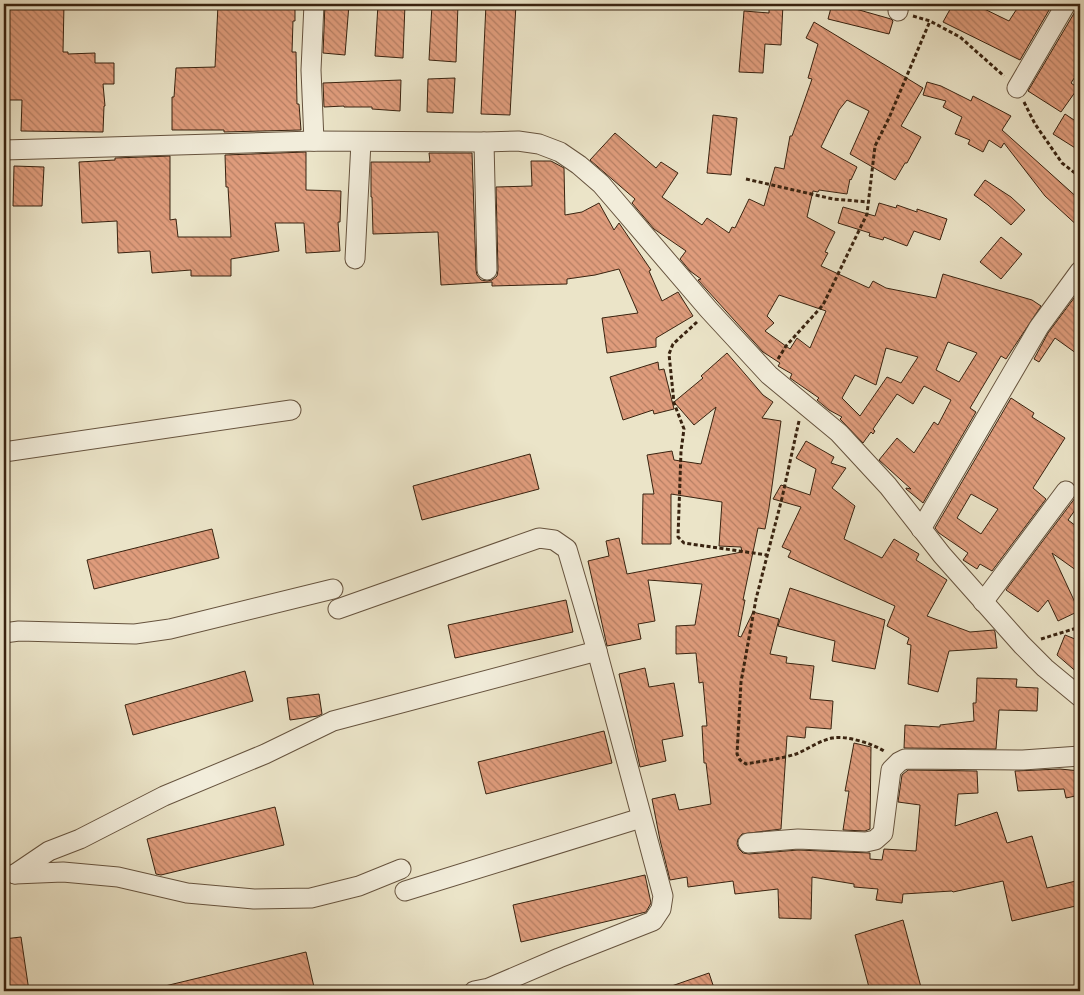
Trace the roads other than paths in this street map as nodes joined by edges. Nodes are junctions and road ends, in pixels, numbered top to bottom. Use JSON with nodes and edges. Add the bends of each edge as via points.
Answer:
{"nodes":[{"id":1,"x":314,"y":4,"type":"edge"},
{"id":2,"x":1066,"y":4,"type":"edge"},
{"id":3,"x":1018,"y":88,"type":"road end"},
{"id":4,"x":314,"y":142,"type":"junction"},
{"id":5,"x":361,"y":142,"type":"junction"},
{"id":6,"x":484,"y":142,"type":"junction"},
{"id":7,"x":4,"y":150,"type":"edge"},
{"id":8,"x":355,"y":259,"type":"dead end"},
{"id":9,"x":487,"y":270,"type":"dead end"},
{"id":10,"x":1080,"y":271,"type":"edge"},
{"id":11,"x":290,"y":410,"type":"dead end"},
{"id":12,"x":4,"y":452,"type":"edge"},
{"id":13,"x":1066,"y":491,"type":"dead end"},
{"id":14,"x":921,"y":529,"type":"junction"},
{"id":15,"x":333,"y":589,"type":"dead end"},
{"id":16,"x":983,"y":602,"type":"junction"},
{"id":17,"x":338,"y":609,"type":"dead end"},
{"id":18,"x":4,"y":633,"type":"edge"},
{"id":19,"x":597,"y":651,"type":"junction"},
{"id":20,"x":1080,"y":697,"type":"edge"},
{"id":21,"x":1080,"y":756,"type":"edge"},
{"id":22,"x":641,"y":818,"type":"junction"},
{"id":23,"x":748,"y":843,"type":"dead end"},
{"id":24,"x":401,"y":870,"type":"dead end"},
{"id":25,"x":9,"y":875,"type":"edge"},
{"id":26,"x":405,"y":891,"type":"dead end"},
{"id":27,"x":474,"y":991,"type":"edge"}],
"edges":[{"from":1,"to":4,"type":"street","via":[[311,70]]},
{"from":2,"to":3,"type":"street"},
{"from":4,"to":5,"type":"street"},
{"from":4,"to":7,"type":"street"},
{"from":5,"to":6,"type":"street"},
{"from":5,"to":8,"type":"street"},
{"from":6,"to":9,"type":"street"},
{"from":6,"to":14,"type":"street","via":[[518,140],[539,144],[579,164],[601,184],[769,375],[839,433],[888,486]]},
{"from":10,"to":14,"type":"street","via":[[1038,327]]},
{"from":11,"to":12,"type":"street"},
{"from":13,"to":16,"type":"street"},
{"from":14,"to":16,"type":"street"},
{"from":15,"to":18,"type":"street","via":[[152,632]]},
{"from":16,"to":20,"type":"street","via":[[1045,668]]},
{"from":17,"to":19,"type":"street","via":[[539,538],[554,540],[567,549]]},
{"from":19,"to":22,"type":"street"},
{"from":19,"to":25,"type":"street","via":[[333,720],[49,851]]},
{"from":21,"to":23,"type":"street","via":[[1023,760],[910,759],[899,762],[891,770],[882,833],[874,840],[798,839]]},
{"from":22,"to":26,"type":"street"},
{"from":22,"to":27,"type":"street","via":[[663,896],[661,909],[653,922],[489,988]]},
{"from":24,"to":25,"type":"street","via":[[359,886],[311,898],[254,899],[187,893],[90,874]]}]}
